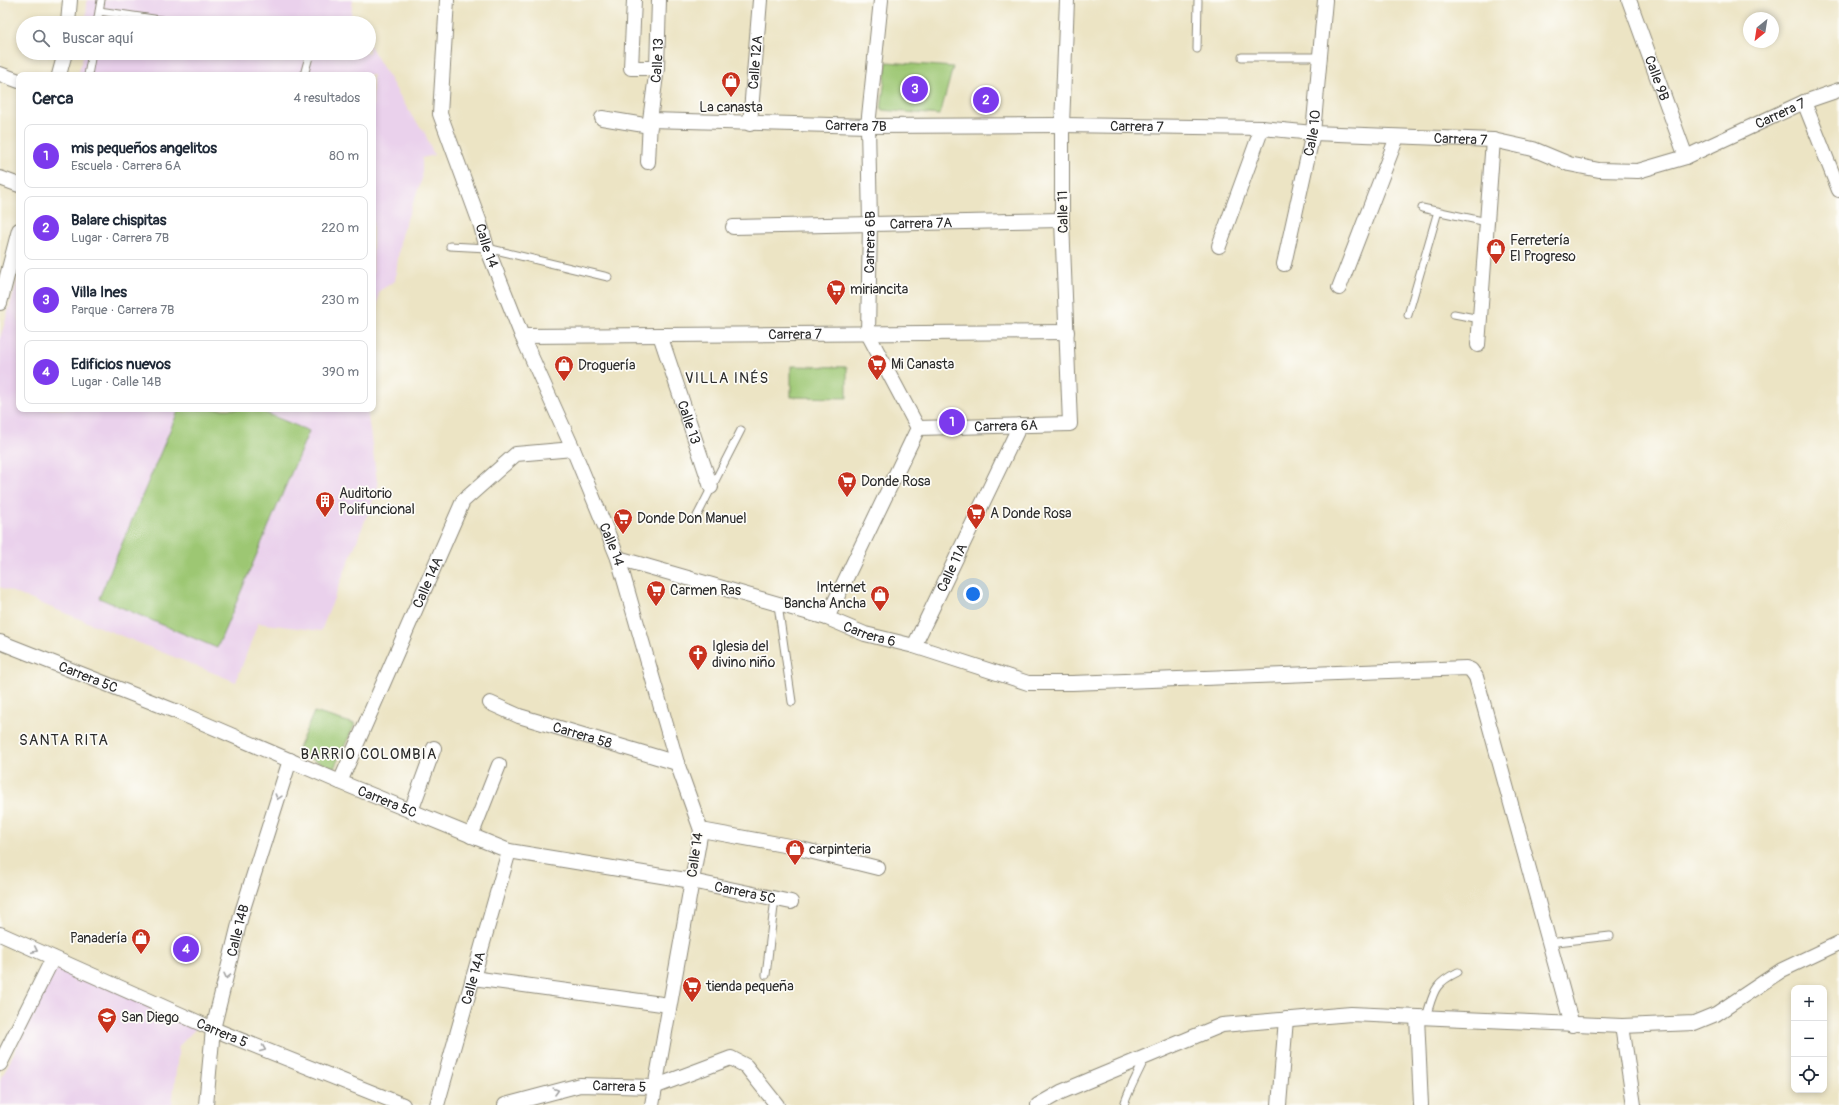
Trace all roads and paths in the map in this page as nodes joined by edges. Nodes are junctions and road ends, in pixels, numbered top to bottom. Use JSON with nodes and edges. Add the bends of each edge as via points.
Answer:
{"nodes":[{"id":1,"x":70,"y":0,"type":"edge"},
{"id":2,"x":101,"y":0,"type":"edge"},
{"id":3,"x":447,"y":0,"type":"edge"},
{"id":4,"x":634,"y":0,"type":"edge"},
{"id":5,"x":659,"y":0,"type":"edge"},
{"id":6,"x":760,"y":0,"type":"edge"},
{"id":7,"x":881,"y":0,"type":"edge"},
{"id":8,"x":1067,"y":0,"type":"edge"},
{"id":9,"x":1198,"y":0,"type":"edge"},
{"id":10,"x":1325,"y":0,"type":"edge"},
{"id":11,"x":1629,"y":0,"type":"edge"},
{"id":12,"x":99,"y":11,"type":"junction"},
{"id":13,"x":69,"y":16,"type":"edge"},
{"id":14,"x":98,"y":16,"type":"edge"},
{"id":15,"x":134,"y":16,"type":"edge"},
{"id":16,"x":1196,"y":49,"type":"dead end"},
{"id":17,"x":1320,"y":57,"type":"junction"},
{"id":18,"x":1242,"y":58,"type":"dead end"},
{"id":19,"x":63,"y":60,"type":"edge"},
{"id":20,"x":91,"y":60,"type":"edge"},
{"id":21,"x":308,"y":60,"type":"edge"},
{"id":22,"x":657,"y":68,"type":"junction"},
{"id":23,"x":60,"y":72,"type":"edge"},
{"id":24,"x":89,"y":72,"type":"edge"},
{"id":25,"x":305,"y":72,"type":"edge"},
{"id":26,"x":0,"y":74,"type":"edge"},
{"id":27,"x":16,"y":80,"type":"edge"},
{"id":28,"x":1839,"y":90,"type":"edge"},
{"id":29,"x":1804,"y":102,"type":"junction"},
{"id":30,"x":602,"y":118,"type":"dead end"},
{"id":31,"x":650,"y":123,"type":"junction"},
{"id":32,"x":750,"y":124,"type":"junction"},
{"id":33,"x":1062,"y":124,"type":"junction"},
{"id":34,"x":868,"y":126,"type":"junction"},
{"id":35,"x":1262,"y":128,"type":"junction"},
{"id":36,"x":1313,"y":133,"type":"junction"},
{"id":37,"x":1397,"y":137,"type":"junction"},
{"id":38,"x":1493,"y":140,"type":"junction"},
{"id":39,"x":1686,"y":157,"type":"junction"},
{"id":40,"x":648,"y":162,"type":"dead end"},
{"id":41,"x":0,"y":178,"type":"edge"},
{"id":42,"x":16,"y":184,"type":"edge"},
{"id":43,"x":1839,"y":190,"type":"edge"},
{"id":44,"x":1422,"y":208,"type":"dead end"},
{"id":45,"x":1438,"y":211,"type":"junction"},
{"id":46,"x":1062,"y":220,"type":"junction"},
{"id":47,"x":1487,"y":222,"type":"junction"},
{"id":48,"x":870,"y":223,"type":"junction"},
{"id":49,"x":733,"y":226,"type":"dead end"},
{"id":50,"x":16,"y":240,"type":"edge"},
{"id":51,"x":450,"y":246,"type":"dead end"},
{"id":52,"x":1219,"y":246,"type":"dead end"},
{"id":53,"x":487,"y":248,"type":"junction"},
{"id":54,"x":1284,"y":264,"type":"dead end"},
{"id":55,"x":608,"y":278,"type":"dead end"},
{"id":56,"x":3,"y":281,"type":"edge"},
{"id":57,"x":1339,"y":288,"type":"dead end"},
{"id":58,"x":0,"y":303,"type":"edge"},
{"id":59,"x":1454,"y":314,"type":"dead end"},
{"id":60,"x":1408,"y":315,"type":"dead end"},
{"id":61,"x":1480,"y":319,"type":"junction"},
{"id":62,"x":1067,"y":332,"type":"junction"},
{"id":63,"x":868,"y":334,"type":"junction"},
{"id":64,"x":660,"y":335,"type":"junction"},
{"id":65,"x":522,"y":336,"type":"junction"},
{"id":66,"x":1478,"y":345,"type":"dead end"},
{"id":67,"x":1070,"y":424,"type":"joint"},
{"id":68,"x":1020,"y":425,"type":"junction"},
{"id":69,"x":918,"y":428,"type":"junction"},
{"id":70,"x":741,"y":430,"type":"dead end"},
{"id":71,"x":573,"y":449,"type":"junction"},
{"id":72,"x":711,"y":486,"type":"junction"},
{"id":73,"x":697,"y":516,"type":"dead end"},
{"id":74,"x":618,"y":558,"type":"junction"},
{"id":75,"x":778,"y":604,"type":"junction"},
{"id":76,"x":827,"y":618,"type":"junction"},
{"id":77,"x":0,"y":642,"type":"edge"},
{"id":78,"x":914,"y":646,"type":"junction"},
{"id":79,"x":792,"y":702,"type":"dead end"},
{"id":80,"x":490,"y":703,"type":"dead end"},
{"id":81,"x":434,"y":748,"type":"dead end"},
{"id":82,"x":290,"y":760,"type":"junction"},
{"id":83,"x":677,"y":763,"type":"junction"},
{"id":84,"x":499,"y":766,"type":"dead end"},
{"id":85,"x":340,"y":782,"type":"junction"},
{"id":86,"x":411,"y":811,"type":"junction"},
{"id":87,"x":701,"y":830,"type":"junction"},
{"id":88,"x":471,"y":836,"type":"junction"},
{"id":89,"x":509,"y":851,"type":"junction"},
{"id":90,"x":878,"y":868,"type":"dead end"},
{"id":91,"x":692,"y":880,"type":"junction"},
{"id":92,"x":774,"y":898,"type":"junction"},
{"id":93,"x":791,"y":902,"type":"dead end"},
{"id":94,"x":0,"y":934,"type":"edge"},
{"id":95,"x":1610,"y":936,"type":"dead end"},
{"id":96,"x":1548,"y":943,"type":"junction"},
{"id":97,"x":1839,"y":943,"type":"edge"},
{"id":98,"x":52,"y":958,"type":"junction"},
{"id":99,"x":1458,"y":972,"type":"dead end"},
{"id":100,"x":766,"y":975,"type":"dead end"},
{"id":101,"x":473,"y":978,"type":"junction"},
{"id":102,"x":669,"y":1004,"type":"junction"},
{"id":103,"x":1421,"y":1017,"type":"junction"},
{"id":104,"x":1286,"y":1019,"type":"junction"},
{"id":105,"x":1572,"y":1025,"type":"junction"},
{"id":106,"x":1622,"y":1026,"type":"junction"},
{"id":107,"x":213,"y":1029,"type":"junction"},
{"id":108,"x":1146,"y":1056,"type":"junction"},
{"id":109,"x":0,"y":1064,"type":"edge"},
{"id":110,"x":654,"y":1087,"type":"junction"},
{"id":111,"x":206,"y":1105,"type":"edge"},
{"id":112,"x":403,"y":1105,"type":"edge"},
{"id":113,"x":437,"y":1105,"type":"edge"},
{"id":114,"x":505,"y":1105,"type":"edge"},
{"id":115,"x":652,"y":1105,"type":"edge"},
{"id":116,"x":777,"y":1105,"type":"edge"},
{"id":117,"x":1038,"y":1105,"type":"edge"},
{"id":118,"x":1124,"y":1105,"type":"edge"},
{"id":119,"x":1279,"y":1105,"type":"edge"},
{"id":120,"x":1421,"y":1105,"type":"edge"},
{"id":121,"x":1634,"y":1105,"type":"edge"}],
"edges":[{"from":1,"to":13,"type":"street"},
{"from":2,"to":12,"type":"lane"},
{"from":3,"to":53,"type":"street","name":"Calle 14","via":[[440,114]]},
{"from":4,"to":22,"type":"street","name":"Calle 13","via":[[631,68]]},
{"from":5,"to":22,"type":"street","name":"Calle 13"},
{"from":6,"to":32,"type":"street","name":"Calle 12A"},
{"from":7,"to":34,"type":"street","name":"Carrera 6B"},
{"from":8,"to":33,"type":"street","name":"Calle 11"},
{"from":9,"to":16,"type":"lane"},
{"from":10,"to":17,"type":"street","name":"Calle 10"},
{"from":11,"to":39,"type":"street","name":"Calle 9B"},
{"from":12,"to":14,"type":"lane"},
{"from":12,"to":15,"type":"lane"},
{"from":17,"to":18,"type":"lane"},
{"from":17,"to":36,"type":"street","name":"Calle 10"},
{"from":19,"to":23,"type":"street"},
{"from":20,"to":24,"type":"lane"},
{"from":21,"to":25,"type":"lane"},
{"from":22,"to":31,"type":"street","name":"Calle 13"},
{"from":26,"to":27,"type":"street"},
{"from":28,"to":29,"type":"street","name":"Carrera 7"},
{"from":29,"to":39,"type":"street","name":"Carrera 7"},
{"from":29,"to":43,"type":"street"},
{"from":30,"to":31,"type":"street","name":"Carrera 7B"},
{"from":31,"to":32,"type":"street","name":"Carrera 7B"},
{"from":31,"to":40,"type":"street","name":"Calle 13"},
{"from":32,"to":34,"type":"street","name":"Carrera 7B"},
{"from":33,"to":34,"type":"street","name":"Carrera 7B"},
{"from":33,"to":35,"type":"street","name":"Carrera 7"},
{"from":33,"to":46,"type":"street","name":"Calle 11"},
{"from":34,"to":48,"type":"street","name":"Carrera 6B"},
{"from":35,"to":36,"type":"street","name":"Carrera 7"},
{"from":35,"to":52,"type":"street"},
{"from":36,"to":37,"type":"street","name":"Carrera 7"},
{"from":36,"to":54,"type":"street","name":"Calle 10"},
{"from":37,"to":38,"type":"street","name":"Carrera 7"},
{"from":37,"to":57,"type":"street"},
{"from":38,"to":39,"type":"street","name":"Carrera 7","via":[[1533,149],[1569,164],[1599,170],[1638,171]]},
{"from":38,"to":47,"type":"street"},
{"from":41,"to":42,"type":"street"},
{"from":44,"to":45,"type":"lane"},
{"from":45,"to":47,"type":"lane"},
{"from":45,"to":60,"type":"lane"},
{"from":46,"to":48,"type":"street","name":"Carrera 7A"},
{"from":46,"to":62,"type":"street","name":"Calle 11"},
{"from":47,"to":61,"type":"street"},
{"from":48,"to":49,"type":"street","name":"Carrera 7A"},
{"from":48,"to":63,"type":"street","name":"Carrera 6B"},
{"from":50,"to":56,"type":"street"},
{"from":51,"to":53,"type":"lane"},
{"from":53,"to":55,"type":"lane"},
{"from":53,"to":65,"type":"street","name":"Calle 14"},
{"from":56,"to":58,"type":"street"},
{"from":59,"to":61,"type":"lane"},
{"from":61,"to":66,"type":"street"},
{"from":62,"to":63,"type":"street","name":"Carrera 7"},
{"from":62,"to":67,"type":"street","name":"Calle 11"},
{"from":63,"to":64,"type":"street","name":"Carrera 7"},
{"from":63,"to":69,"type":"street","name":"Carrera 6B"},
{"from":64,"to":65,"type":"street","name":"Carrera 7"},
{"from":64,"to":72,"type":"street","name":"Calle 13"},
{"from":65,"to":71,"type":"street","name":"Calle 14"},
{"from":67,"to":68,"type":"street","name":"Carrera 6A"},
{"from":68,"to":69,"type":"street","name":"Carrera 6A"},
{"from":68,"to":78,"type":"street","name":"Calle 11A"},
{"from":69,"to":76,"type":"street"},
{"from":70,"to":72,"type":"lane"},
{"from":71,"to":74,"type":"street","name":"Calle 14"},
{"from":71,"to":85,"type":"street","name":"Calle 14A","via":[[516,454],[463,501]]},
{"from":72,"to":73,"type":"lane"},
{"from":74,"to":75,"type":"street","name":"Carrera 6"},
{"from":74,"to":83,"type":"street","name":"Calle 14"},
{"from":75,"to":76,"type":"street","name":"Carrera 6"},
{"from":75,"to":79,"type":"lane"},
{"from":76,"to":78,"type":"street","name":"Carrera 6","via":[[865,634]]},
{"from":77,"to":82,"type":"street","name":"Carrera 5C","via":[[180,713]]},
{"from":78,"to":96,"type":"street","name":"Carrera 6","via":[[1028,683],[1072,684],[1466,668],[1471,670],[1476,677]]},
{"from":80,"to":83,"type":"street","name":"Carrera 58","via":[[519,716]]},
{"from":81,"to":86,"type":"street"},
{"from":82,"to":85,"type":"street","name":"Carrera 5C"},
{"from":82,"to":107,"type":"street","name":"Calle 14B","one_way":true,"via":[[242,912]]},
{"from":83,"to":87,"type":"street","name":"Calle 14"},
{"from":84,"to":88,"type":"street"},
{"from":85,"to":86,"type":"street","name":"Carrera 5C"},
{"from":86,"to":88,"type":"street","name":"Carrera 5C"},
{"from":87,"to":90,"type":"street","via":[[789,846]]},
{"from":87,"to":91,"type":"street","name":"Calle 14"},
{"from":88,"to":89,"type":"street","name":"Carrera 5C"},
{"from":89,"to":91,"type":"street","name":"Carrera 5C"},
{"from":89,"to":101,"type":"street","name":"Calle 14A"},
{"from":91,"to":92,"type":"street","name":"Carrera 5C"},
{"from":91,"to":102,"type":"street","name":"Calle 14"},
{"from":92,"to":93,"type":"street","name":"Carrera 5C"},
{"from":92,"to":100,"type":"lane"},
{"from":94,"to":98,"type":"street","name":"Carrera 5","one_way":true},
{"from":95,"to":96,"type":"lane"},
{"from":96,"to":105,"type":"street"},
{"from":97,"to":106,"type":"street","via":[[1782,970],[1709,1017],[1694,1022]]},
{"from":98,"to":107,"type":"street","name":"Carrera 5"},
{"from":98,"to":109,"type":"street"},
{"from":99,"to":103,"type":"lane","via":[[1445,978],[1435,988]]},
{"from":101,"to":102,"type":"street"},
{"from":101,"to":113,"type":"street","name":"Calle 14A"},
{"from":102,"to":110,"type":"street","name":"Calle 14"},
{"from":103,"to":104,"type":"street","via":[[1351,1014]]},
{"from":103,"to":105,"type":"street"},
{"from":103,"to":120,"type":"street"},
{"from":104,"to":108,"type":"street","via":[[1222,1025]]},
{"from":104,"to":119,"type":"street"},
{"from":105,"to":106,"type":"street"},
{"from":106,"to":121,"type":"street"},
{"from":107,"to":111,"type":"street","name":"Calle 14B"},
{"from":107,"to":112,"type":"street","name":"Carrera 5","one_way":true},
{"from":108,"to":117,"type":"street","via":[[1061,1092]]},
{"from":108,"to":118,"type":"lane"},
{"from":114,"to":110,"type":"street","name":"Carrera 5","one_way":true,"via":[[580,1085]]},
{"from":110,"to":115,"type":"street","name":"Calle 14"},
{"from":110,"to":116,"type":"street","name":"Carrera 5","via":[[731,1058],[746,1066]]}]}
